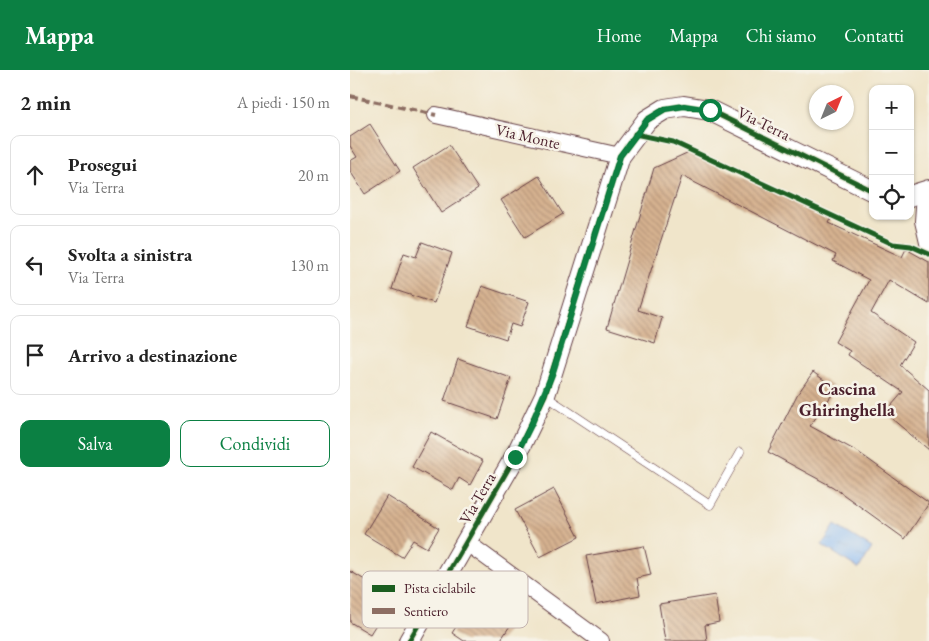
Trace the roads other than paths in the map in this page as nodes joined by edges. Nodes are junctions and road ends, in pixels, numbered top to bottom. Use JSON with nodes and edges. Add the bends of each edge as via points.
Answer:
{"nodes":[{"id":1,"x":436,"y":115,"type":"dead end"},
{"id":2,"x":620,"y":156,"type":"junction"},
{"id":3,"x":869,"y":189,"type":"edge"},
{"id":4,"x":921,"y":193,"type":"edge"},
{"id":5,"x":929,"y":247,"type":"edge"},
{"id":6,"x":545,"y":395,"type":"junction"},
{"id":7,"x":740,"y":452,"type":"dead end"},
{"id":8,"x":466,"y":542,"type":"junction"},
{"id":9,"x":449,"y":571,"type":"edge"},
{"id":10,"x":506,"y":571,"type":"edge"},
{"id":11,"x":528,"y":587,"type":"edge"},
{"id":12,"x":416,"y":628,"type":"edge"},
{"id":13,"x":409,"y":641,"type":"edge"},
{"id":14,"x":601,"y":641,"type":"edge"}],
"edges":[{"from":1,"to":2,"type":"street","name":"Via Monte"},
{"from":2,"to":3,"type":"street","name":"Via Terra","via":[[647,120],[665,109],[684,106],[710,110]]},
{"from":2,"to":6,"type":"street","name":"Via Terra"},
{"from":4,"to":5,"type":"street"},
{"from":6,"to":7,"type":"lane","via":[[710,505]]},
{"from":6,"to":8,"type":"street","name":"Via Terra","via":[[515,457]]},
{"from":8,"to":9,"type":"street","name":"Via Terra"},
{"from":8,"to":10,"type":"street"},
{"from":11,"to":14,"type":"street"},
{"from":12,"to":13,"type":"street","name":"Via Terra"}]}
